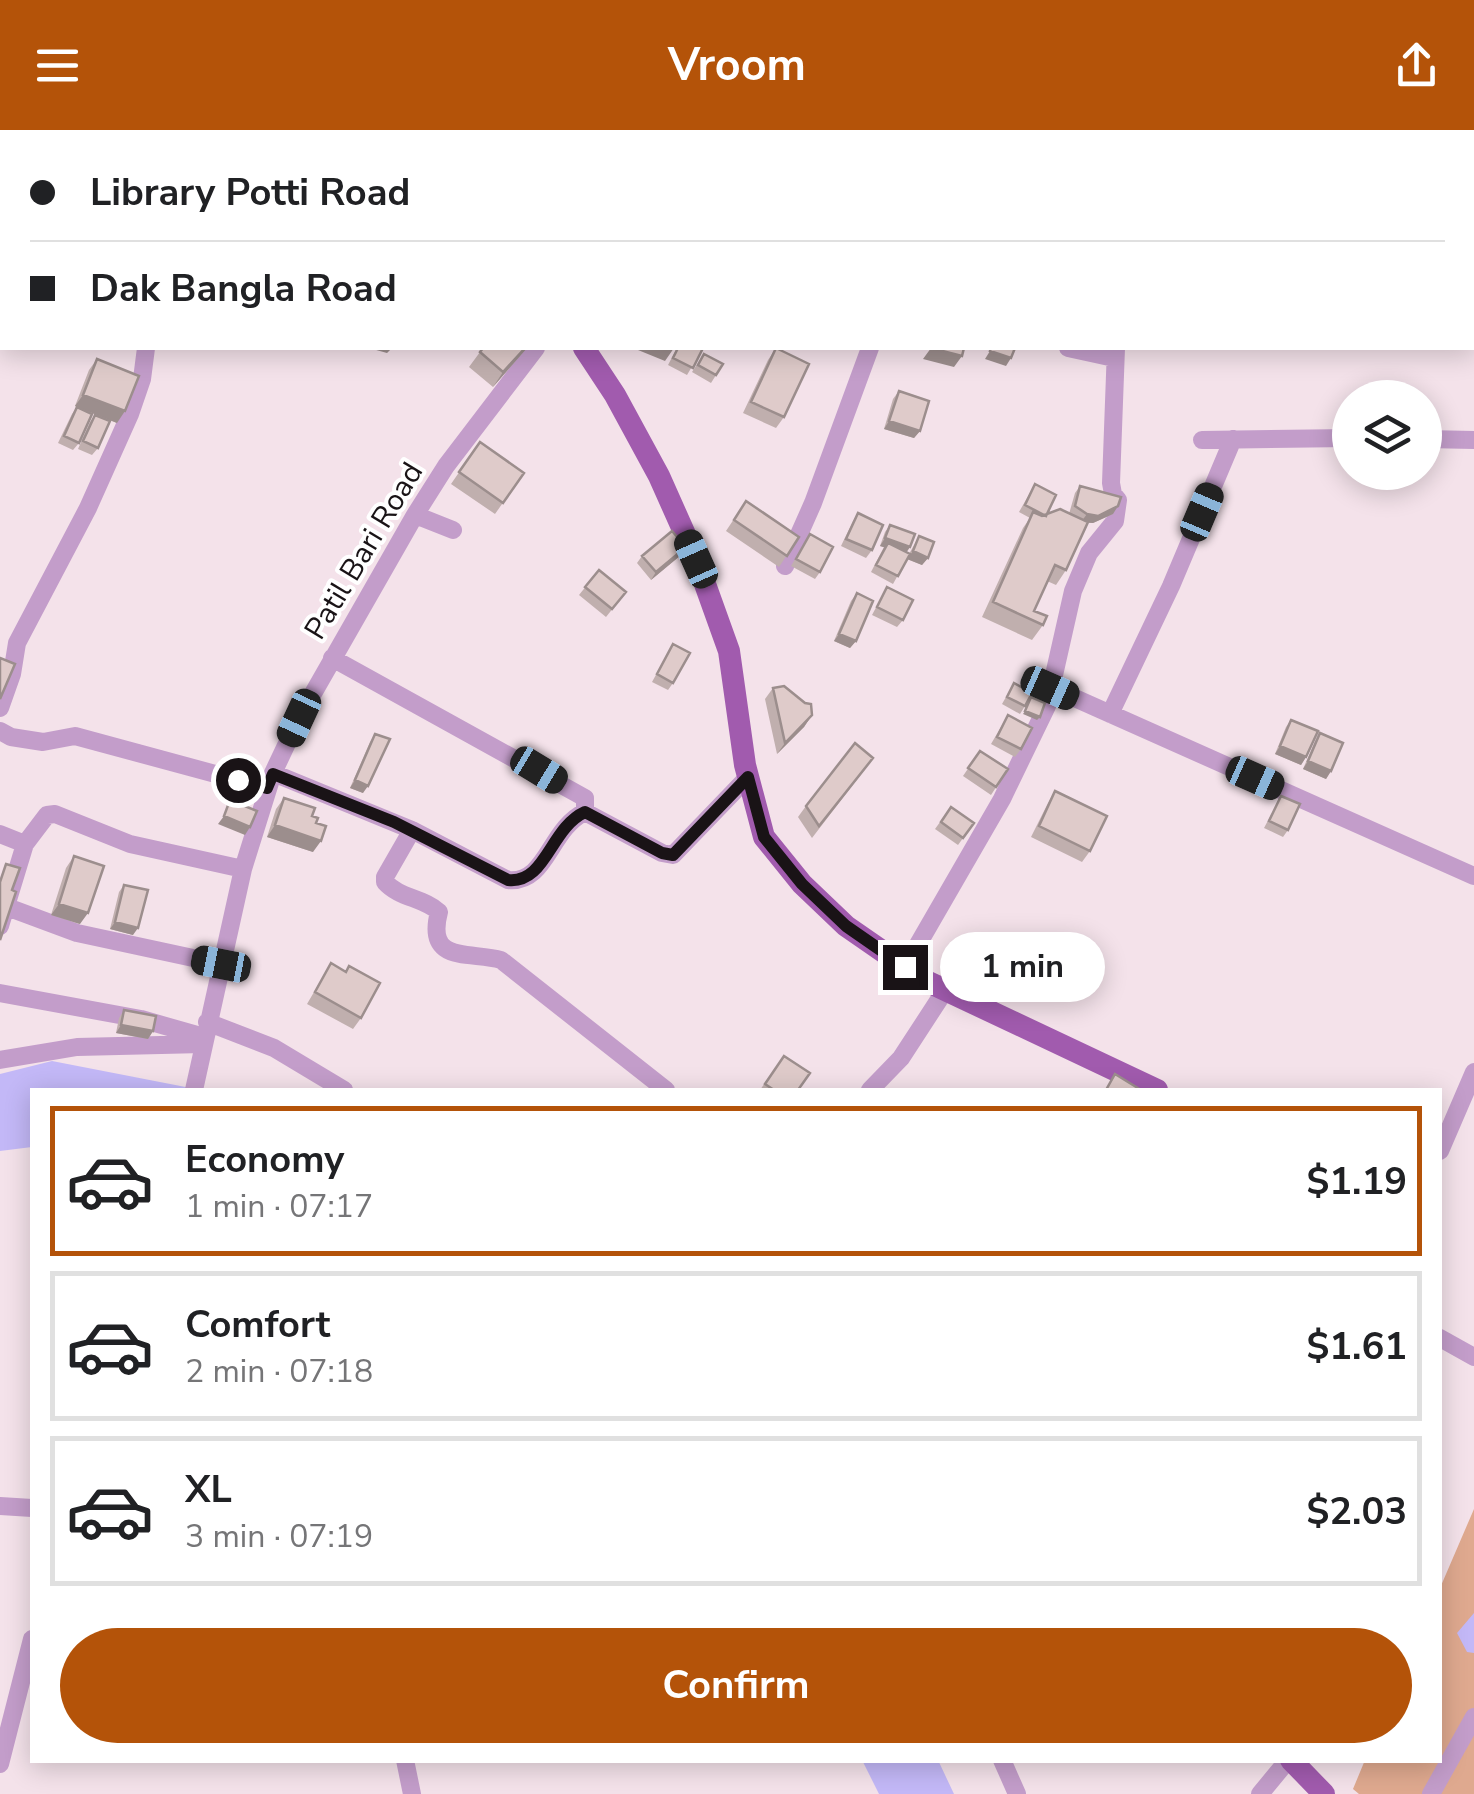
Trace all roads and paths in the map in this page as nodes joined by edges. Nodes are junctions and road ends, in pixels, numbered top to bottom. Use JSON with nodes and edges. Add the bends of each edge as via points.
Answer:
{"nodes":[{"id":1,"x":146,"y":350,"type":"edge"},
{"id":2,"x":534,"y":350,"type":"edge"},
{"id":3,"x":585,"y":350,"type":"edge"},
{"id":4,"x":869,"y":350,"type":"edge"},
{"id":5,"x":1087,"y":350,"type":"edge"},
{"id":6,"x":1115,"y":353,"type":"edge"},
{"id":7,"x":1332,"y":438,"type":"edge"},
{"id":8,"x":1233,"y":439,"type":"junction"},
{"id":9,"x":1442,"y":439,"type":"edge"},
{"id":10,"x":1202,"y":440,"type":"dead end"},
{"id":11,"x":1474,"y":440,"type":"edge"},
{"id":12,"x":414,"y":515,"type":"junction"},
{"id":13,"x":453,"y":530,"type":"dead end"},
{"id":14,"x":785,"y":566,"type":"edge"},
{"id":15,"x":332,"y":658,"type":"junction"},
{"id":16,"x":1050,"y":688,"type":"junction"},
{"id":17,"x":0,"y":708,"type":"edge"},
{"id":18,"x":1110,"y":714,"type":"junction"},
{"id":19,"x":0,"y":731,"type":"edge"},
{"id":20,"x":748,"y":777,"type":"junction"},
{"id":21,"x":270,"y":781,"type":"junction"},
{"id":22,"x":585,"y":812,"type":"junction"},
{"id":23,"x":412,"y":830,"type":"junction"},
{"id":24,"x":0,"y":834,"type":"edge"},
{"id":25,"x":25,"y":844,"type":"junction"},
{"id":26,"x":244,"y":869,"type":"junction"},
{"id":27,"x":1474,"y":876,"type":"edge"},
{"id":28,"x":7,"y":906,"type":"junction"},
{"id":29,"x":0,"y":926,"type":"edge"},
{"id":30,"x":221,"y":964,"type":"junction"},
{"id":31,"x":905,"y":967,"type":"junction"},
{"id":32,"x":944,"y":992,"type":"junction"},
{"id":33,"x":0,"y":993,"type":"edge"},
{"id":34,"x":204,"y":1038,"type":"junction"},
{"id":35,"x":0,"y":1060,"type":"edge"},
{"id":36,"x":1474,"y":1072,"type":"edge"},
{"id":37,"x":194,"y":1088,"type":"edge"},
{"id":38,"x":341,"y":1088,"type":"edge"},
{"id":39,"x":663,"y":1088,"type":"edge"},
{"id":40,"x":872,"y":1088,"type":"edge"},
{"id":41,"x":1153,"y":1088,"type":"edge"},
{"id":42,"x":1442,"y":1146,"type":"edge"},
{"id":43,"x":1442,"y":1339,"type":"edge"},
{"id":44,"x":1474,"y":1357,"type":"edge"},
{"id":45,"x":0,"y":1506,"type":"edge"},
{"id":46,"x":30,"y":1508,"type":"edge"},
{"id":47,"x":30,"y":1647,"type":"edge"},
{"id":48,"x":1474,"y":1717,"type":"edge"},
{"id":49,"x":406,"y":1763,"type":"edge"},
{"id":50,"x":1003,"y":1763,"type":"edge"},
{"id":51,"x":1286,"y":1763,"type":"edge"},
{"id":52,"x":1292,"y":1763,"type":"edge"},
{"id":53,"x":0,"y":1764,"type":"edge"},
{"id":54,"x":412,"y":1794,"type":"edge"},
{"id":55,"x":1017,"y":1794,"type":"edge"},
{"id":56,"x":1260,"y":1794,"type":"edge"},
{"id":57,"x":1324,"y":1794,"type":"edge"},
{"id":58,"x":1431,"y":1794,"type":"edge"}],
"edges":[{"from":1,"to":17,"type":"street","via":[[130,414],[16,643]]},
{"from":2,"to":12,"type":"street","name":"Patil Bari Road"},
{"from":3,"to":20,"type":"main road","via":[[659,476],[696,559],[729,651]]},
{"from":4,"to":14,"type":"street"},
{"from":5,"to":6,"type":"street"},
{"from":6,"to":16,"type":"street","via":[[1112,483],[1118,512],[1088,553],[1072,590]]},
{"from":7,"to":8,"type":"street"},
{"from":8,"to":10,"type":"street"},
{"from":8,"to":18,"type":"street"},
{"from":9,"to":11,"type":"street"},
{"from":12,"to":13,"type":"street"},
{"from":12,"to":15,"type":"street","name":"Patil Bari Road"},
{"from":15,"to":21,"type":"street","name":"Patil Bari Road"},
{"from":15,"to":22,"type":"street","via":[[585,798]]},
{"from":16,"to":18,"type":"street"},
{"from":16,"to":31,"type":"street","via":[[1048,706],[1002,798]]},
{"from":18,"to":27,"type":"street"},
{"from":19,"to":21,"type":"street","via":[[42,742],[76,736]]},
{"from":20,"to":22,"type":"street","via":[[673,855]]},
{"from":20,"to":31,"type":"main road","via":[[764,837],[802,884],[846,926]]},
{"from":21,"to":23,"type":"street"},
{"from":21,"to":26,"type":"street","name":"Patil Bari Road"},
{"from":22,"to":23,"type":"street","via":[[520,881]]},
{"from":23,"to":39,"type":"street","via":[[385,882],[434,906],[443,946],[459,956],[501,960]]},
{"from":24,"to":25,"type":"street"},
{"from":25,"to":26,"type":"street","via":[[43,817],[55,814],[130,844]]},
{"from":25,"to":28,"type":"street"},
{"from":26,"to":30,"type":"street","name":"Patil Bari Road"},
{"from":28,"to":29,"type":"street"},
{"from":28,"to":30,"type":"street","via":[[77,933]]},
{"from":30,"to":34,"type":"street","name":"Patil Bari Road"},
{"from":31,"to":32,"type":"main road"},
{"from":32,"to":40,"type":"street","via":[[901,1058]]},
{"from":32,"to":41,"type":"main road"},
{"from":33,"to":34,"type":"street"},
{"from":34,"to":35,"type":"street"},
{"from":34,"to":37,"type":"street","name":"Patil Bari Road"},
{"from":34,"to":38,"type":"street","via":[[274,1048]]},
{"from":36,"to":42,"type":"street"},
{"from":43,"to":44,"type":"street"},
{"from":45,"to":46,"type":"street"},
{"from":47,"to":53,"type":"street"},
{"from":48,"to":58,"type":"street"},
{"from":49,"to":54,"type":"street"},
{"from":50,"to":55,"type":"street"},
{"from":51,"to":56,"type":"street"},
{"from":52,"to":57,"type":"main road"}]}
